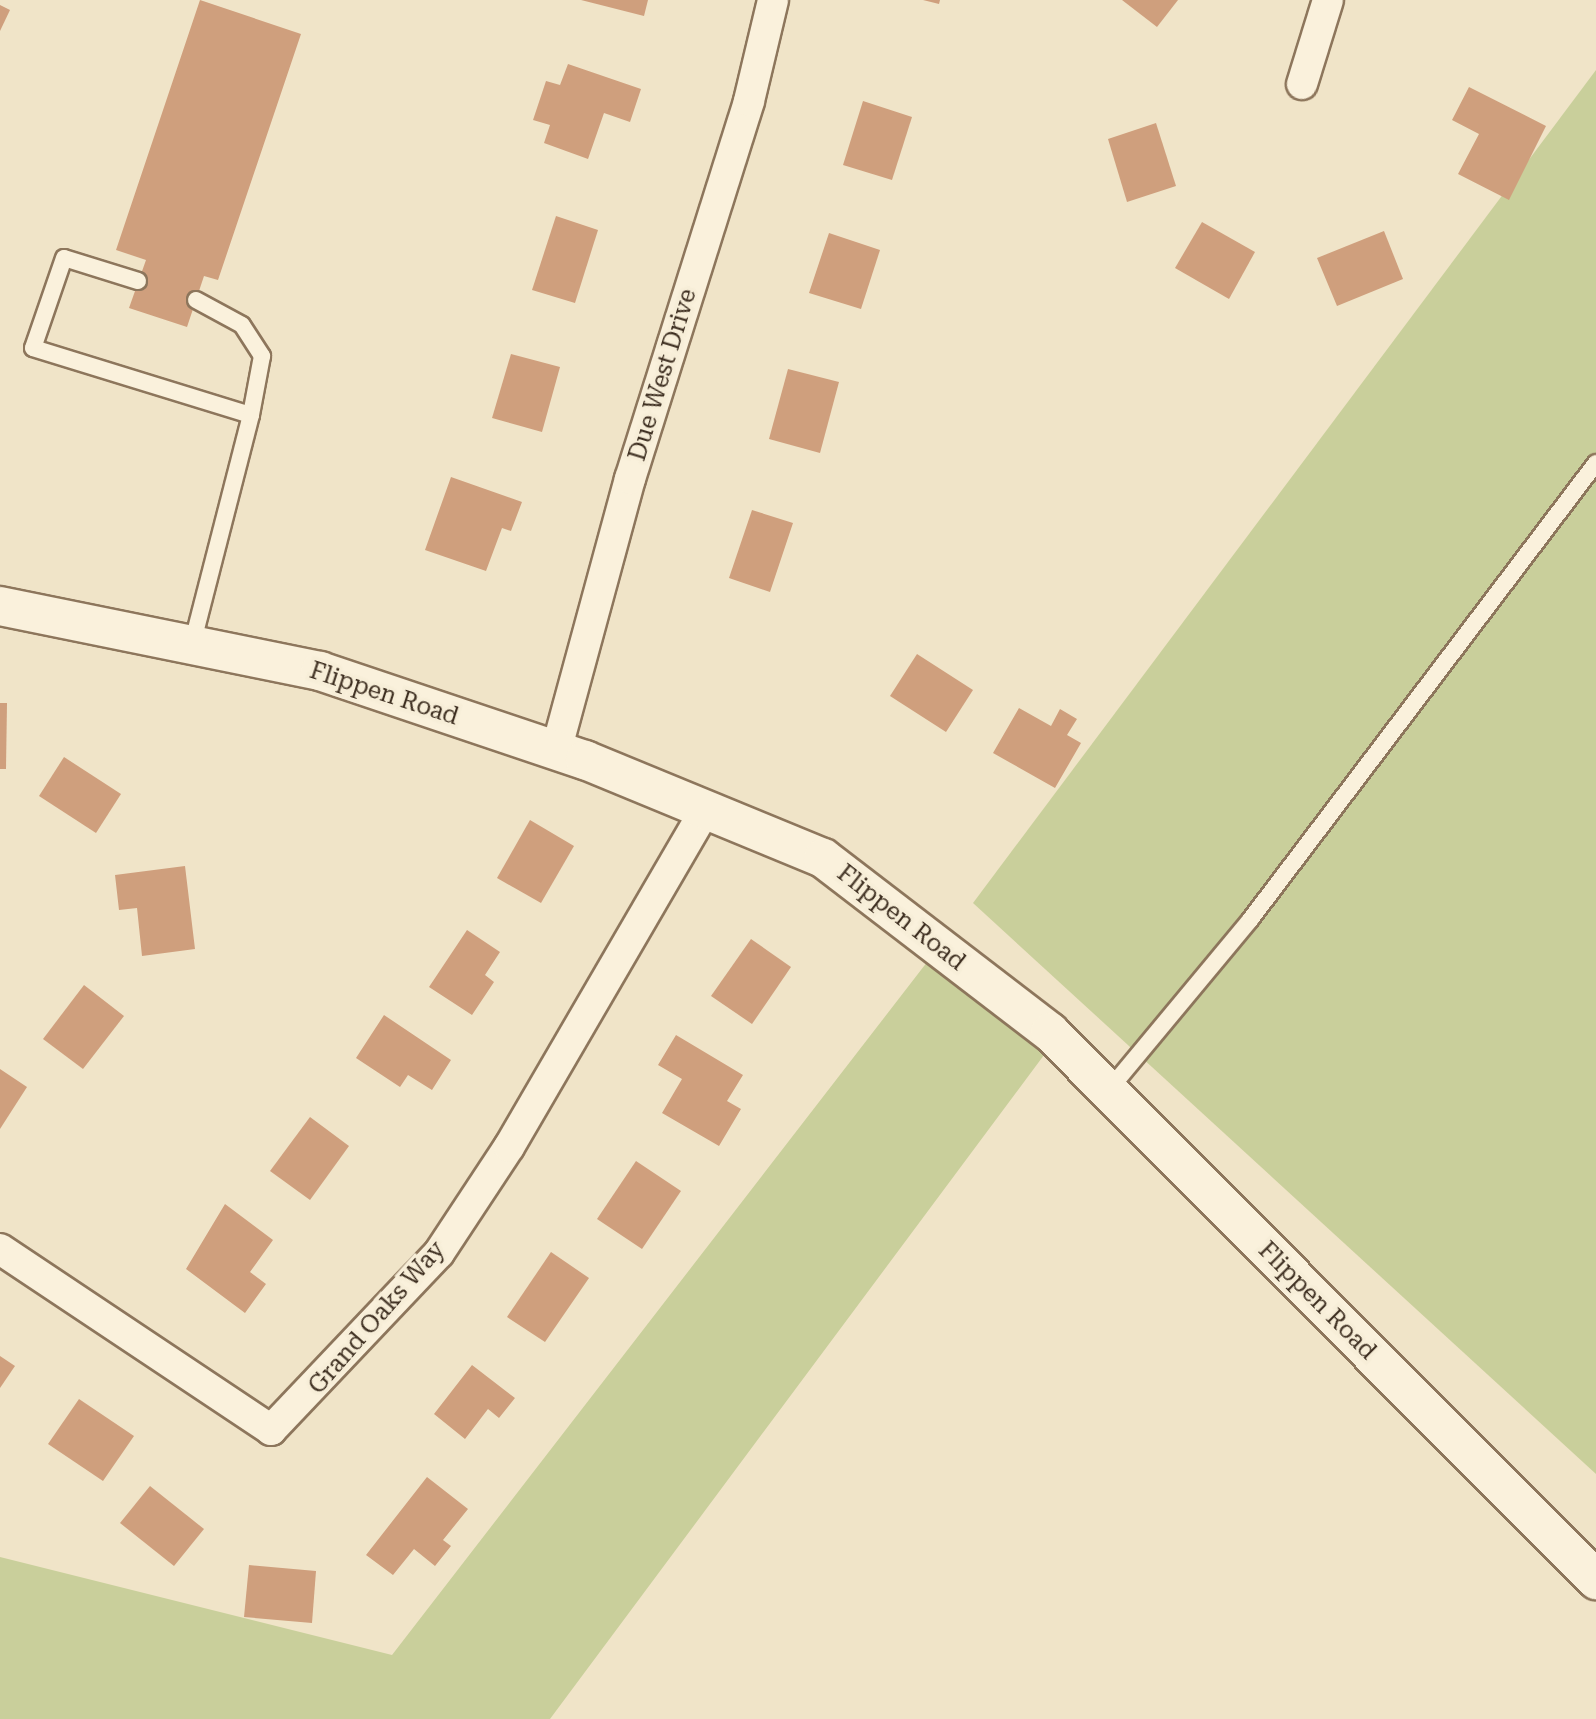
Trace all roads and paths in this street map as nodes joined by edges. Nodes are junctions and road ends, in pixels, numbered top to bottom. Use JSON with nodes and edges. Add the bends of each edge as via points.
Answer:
{"nodes":[{"id":1,"x":773,"y":0,"type":"edge"},
{"id":2,"x":1328,"y":0,"type":"edge"},
{"id":3,"x":1302,"y":84,"type":"dead end"},
{"id":4,"x":138,"y":281,"type":"dead end"},
{"id":5,"x":196,"y":300,"type":"dead end"},
{"id":6,"x":251,"y":415,"type":"junction"},
{"id":7,"x":1596,"y":463,"type":"edge"},
{"id":8,"x":0,"y":606,"type":"edge"},
{"id":9,"x":192,"y":644,"type":"junction"},
{"id":10,"x":556,"y":751,"type":"junction"},
{"id":11,"x":705,"y":810,"type":"junction"},
{"id":12,"x":1108,"y":1091,"type":"junction"},
{"id":13,"x":0,"y":1249,"type":"edge"},
{"id":14,"x":1596,"y":1580,"type":"edge"}],
"edges":[{"from":1,"to":10,"type":"street","name":"Due West Drive","via":[[749,101],[630,479]]},
{"from":2,"to":3,"type":"street"},
{"from":4,"to":6,"type":"lane","via":[[64,258],[33,348]]},
{"from":5,"to":6,"type":"lane","via":[[224,311],[258,349],[262,373]]},
{"from":6,"to":9,"type":"lane"},
{"from":7,"to":12,"type":"lane","via":[[1250,920]]},
{"from":8,"to":9,"type":"street","name":"Flippen Road"},
{"from":9,"to":10,"type":"street","name":"Flippen Road","via":[[320,671]]},
{"from":10,"to":11,"type":"street","name":"Flippen Road"},
{"from":11,"to":12,"type":"street","name":"Flippen Road","via":[[823,858],[1050,1032]]},
{"from":11,"to":13,"type":"street","name":"Grand Oaks Way","via":[[509,1147],[439,1253],[271,1430]]},
{"from":12,"to":14,"type":"street","name":"Flippen Road"}]}
